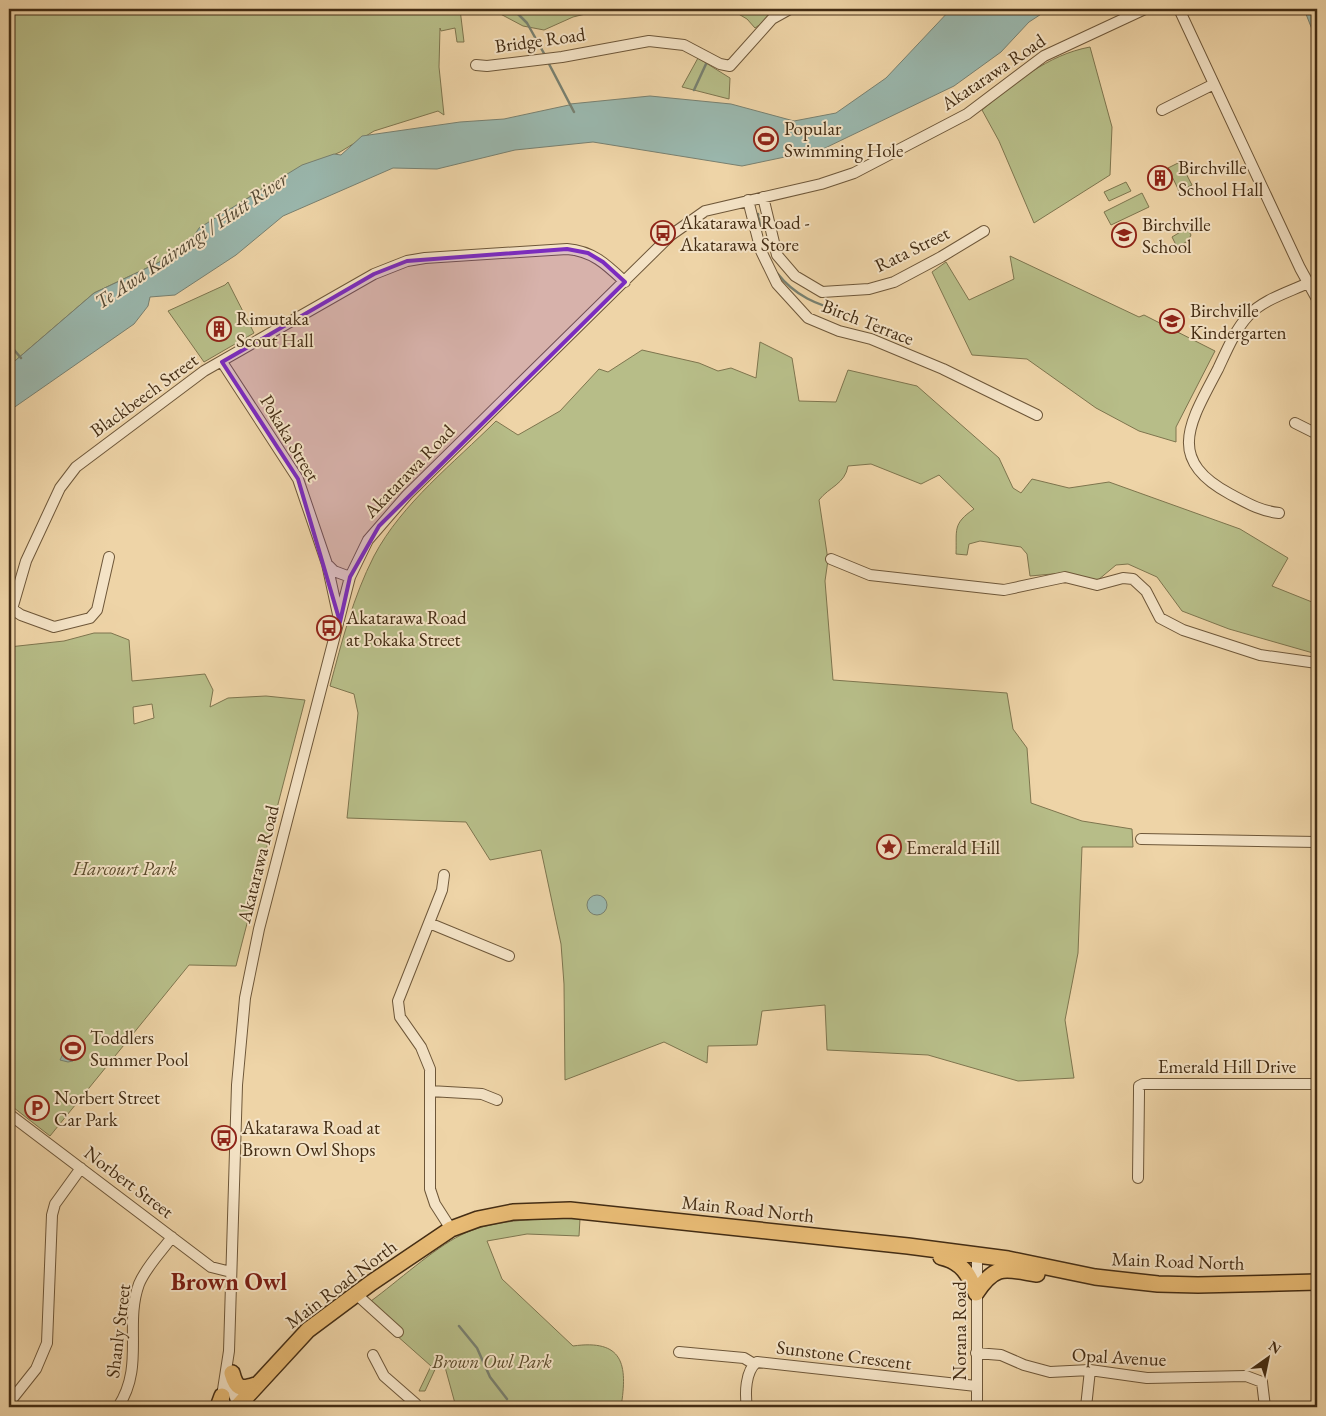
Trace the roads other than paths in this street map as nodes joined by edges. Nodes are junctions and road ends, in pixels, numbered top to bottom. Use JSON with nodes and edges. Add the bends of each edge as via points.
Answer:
{"nodes":[{"id":1,"x":790,"y":9,"type":"edge"},
{"id":2,"x":1145,"y":9,"type":"edge"},
{"id":3,"x":1179,"y":9,"type":"edge"},
{"id":4,"x":476,"y":65,"type":"dead end"},
{"id":5,"x":1214,"y":84,"type":"junction"},
{"id":6,"x":1162,"y":110,"type":"dead end"},
{"id":7,"x":763,"y":197,"type":"junction"},
{"id":8,"x":748,"y":200,"type":"junction"},
{"id":9,"x":984,"y":231,"type":"dead end"},
{"id":10,"x":625,"y":282,"type":"junction"},
{"id":11,"x":1308,"y":283,"type":"junction"},
{"id":12,"x":1317,"y":299,"type":"edge"},
{"id":13,"x":222,"y":362,"type":"junction"},
{"id":14,"x":1037,"y":415,"type":"dead end"},
{"id":15,"x":1295,"y":423,"type":"dead end"},
{"id":16,"x":1317,"y":434,"type":"edge"},
{"id":17,"x":1279,"y":513,"type":"dead end"},
{"id":18,"x":109,"y":557,"type":"dead end"},
{"id":19,"x":831,"y":558,"type":"dead end"},
{"id":20,"x":326,"y":564,"type":"junction"},
{"id":21,"x":350,"y":577,"type":"junction"},
{"id":22,"x":340,"y":622,"type":"junction"},
{"id":23,"x":1317,"y":662,"type":"edge"},
{"id":24,"x":1141,"y":839,"type":"dead end"},
{"id":25,"x":1317,"y":842,"type":"edge"},
{"id":26,"x":444,"y":875,"type":"dead end"},
{"id":27,"x":429,"y":923,"type":"junction"},
{"id":28,"x":508,"y":956,"type":"dead end"},
{"id":29,"x":1317,"y":1084,"type":"edge"},
{"id":30,"x":430,"y":1092,"type":"junction"},
{"id":31,"x":498,"y":1100,"type":"dead end"},
{"id":32,"x":9,"y":1114,"type":"edge"},
{"id":33,"x":80,"y":1168,"type":"junction"},
{"id":34,"x":1138,"y":1178,"type":"dead end"},
{"id":35,"x":451,"y":1229,"type":"junction"},
{"id":36,"x":172,"y":1237,"type":"junction"},
{"id":37,"x":924,"y":1249,"type":"junction"},
{"id":38,"x":977,"y":1256,"type":"junction"},
{"id":39,"x":231,"y":1272,"type":"junction"},
{"id":40,"x":1095,"y":1277,"type":"junction"},
{"id":41,"x":1317,"y":1282,"type":"edge"},
{"id":42,"x":976,"y":1293,"type":"junction"},
{"id":43,"x":356,"y":1294,"type":"junction"},
{"id":44,"x":398,"y":1332,"type":"dead end"},
{"id":45,"x":679,"y":1352,"type":"dead end"},
{"id":46,"x":976,"y":1353,"type":"junction"},
{"id":47,"x":372,"y":1355,"type":"dead end"},
{"id":48,"x":229,"y":1357,"type":"junction"},
{"id":49,"x":754,"y":1364,"type":"junction"},
{"id":50,"x":1090,"y":1370,"type":"junction"},
{"id":51,"x":232,"y":1373,"type":"junction"},
{"id":52,"x":255,"y":1385,"type":"junction"},
{"id":53,"x":976,"y":1386,"type":"junction"},
{"id":54,"x":9,"y":1403,"type":"edge"},
{"id":55,"x":229,"y":1404,"type":"edge"},
{"id":56,"x":415,"y":1406,"type":"edge"},
{"id":57,"x":118,"y":1407,"type":"edge"},
{"id":58,"x":747,"y":1407,"type":"edge"},
{"id":59,"x":977,"y":1407,"type":"edge"},
{"id":60,"x":1086,"y":1407,"type":"edge"},
{"id":61,"x":1265,"y":1407,"type":"edge"}],
"edges":[{"from":1,"to":4,"type":"street","name":"Bridge Road","via":[[772,19],[730,66],[670,42],[627,43],[562,57]]},
{"from":2,"to":7,"type":"street","name":"Akatarawa Road","via":[[1044,56],[967,114],[859,170],[821,184]]},
{"from":3,"to":5,"type":"street"},
{"from":5,"to":6,"type":"street"},
{"from":5,"to":11,"type":"street"},
{"from":7,"to":8,"type":"street","name":"Akatarawa Road"},
{"from":7,"to":9,"type":"street","name":"Rata Street","via":[[777,255],[795,276],[822,292],[869,289],[894,282]]},
{"from":8,"to":10,"type":"street","name":"Akatarawa Road","via":[[720,206],[695,217],[671,235]]},
{"from":8,"to":14,"type":"street","name":"Birch Terrace","via":[[761,251],[777,284],[808,318],[838,331],[871,339],[943,369]]},
{"from":10,"to":13,"type":"street","name":"Blackbeech Street","via":[[604,262],[579,250],[407,260],[374,274]]},
{"from":10,"to":21,"type":"street","name":"Akatarawa Road","via":[[391,511],[368,540]]},
{"from":11,"to":12,"type":"street"},
{"from":11,"to":17,"type":"street","via":[[1258,307],[1248,316],[1214,377],[1188,436],[1195,466],[1203,476],[1264,512]]},
{"from":13,"to":18,"type":"street","name":"Blackbeech Street","via":[[172,393],[67,477],[26,561],[12,609],[54,627],[90,618],[97,610]]},
{"from":13,"to":20,"type":"street","name":"Pokaka Street","via":[[298,479]]},
{"from":15,"to":16,"type":"street"},
{"from":19,"to":23,"type":"street","via":[[870,575],[1004,590],[1065,576],[1097,585],[1123,578],[1133,579],[1146,591],[1160,618],[1183,630],[1260,655]]},
{"from":20,"to":21,"type":"street"},
{"from":20,"to":22,"type":"street","name":"Pokaka Street"},
{"from":21,"to":22,"type":"street","name":"Akatarawa Road"},
{"from":22,"to":39,"type":"street","name":"Akatarawa Road","via":[[259,929],[245,998],[237,1085]]},
{"from":24,"to":25,"type":"street"},
{"from":26,"to":27,"type":"street","via":[[442,890]]},
{"from":27,"to":28,"type":"street"},
{"from":27,"to":30,"type":"street","via":[[398,1001],[400,1017],[426,1057],[430,1069]]},
{"from":29,"to":34,"type":"street","name":"Emerald Hill Drive","via":[[1139,1086]]},
{"from":30,"to":31,"type":"street","via":[[482,1094]]},
{"from":30,"to":35,"type":"street","via":[[430,1189],[435,1204]]},
{"from":32,"to":33,"type":"street","name":"Norbert Street"},
{"from":33,"to":36,"type":"street","name":"Norbert Street"},
{"from":33,"to":54,"type":"street","via":[[55,1204],[52,1215],[47,1343],[36,1369]]},
{"from":35,"to":37,"type":"highway","name":"Main Road North","via":[[478,1219],[513,1212],[570,1210]]},
{"from":35,"to":43,"type":"highway","name":"Main Road North"},
{"from":36,"to":39,"type":"street","name":"Norbert Street","via":[[211,1267]]},
{"from":36,"to":57,"type":"street","name":"Shanly Street","via":[[139,1286],[132,1377]]},
{"from":37,"to":38,"type":"highway","name":"Main Road North"},
{"from":37,"to":42,"type":"highway","via":[[963,1267]]},
{"from":38,"to":40,"type":"highway","name":"Main Road North"},
{"from":38,"to":42,"type":"street","name":"Norana Road"},
{"from":39,"to":48,"type":"street","name":"Akatarawa Road"},
{"from":40,"to":41,"type":"highway","name":"Main Road North","via":[[1198,1285]]},
{"from":40,"to":42,"type":"highway","via":[[1078,1280],[1002,1270],[990,1274]]},
{"from":42,"to":46,"type":"street","name":"Norana Road"},
{"from":43,"to":44,"type":"street"},
{"from":43,"to":52,"type":"highway","name":"Main Road North","via":[[308,1330]]},
{"from":45,"to":49,"type":"street","via":[[744,1358]]},
{"from":46,"to":50,"type":"street","name":"Opal Avenue","via":[[1001,1356],[1050,1372]]},
{"from":46,"to":53,"type":"street","name":"Norana Road"},
{"from":47,"to":56,"type":"street","via":[[384,1376]]},
{"from":48,"to":51,"type":"street","name":"Akatarawa Road"},
{"from":48,"to":55,"type":"street","name":"Akatarawa Road"},
{"from":49,"to":53,"type":"street","name":"Sunstone Crescent","via":[[761,1362]]},
{"from":49,"to":58,"type":"street","name":"Sunstone Crescent","via":[[747,1380]]},
{"from":50,"to":60,"type":"street"},
{"from":50,"to":61,"type":"street","name":"Opal Avenue","via":[[1147,1378],[1246,1376],[1262,1382]]},
{"from":51,"to":52,"type":"highway","via":[[238,1387]]},
{"from":51,"to":55,"type":"street","name":"Akatarawa Road","via":[[231,1387],[235,1399]]},
{"from":52,"to":55,"type":"highway","name":"Main Road North"},
{"from":53,"to":59,"type":"street","name":"Norana Road"}]}
